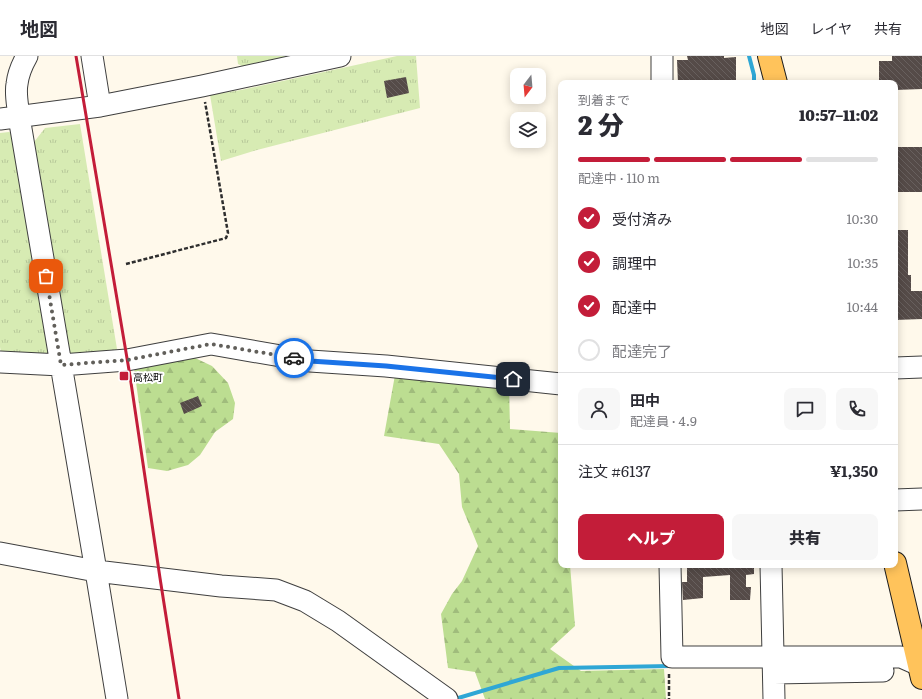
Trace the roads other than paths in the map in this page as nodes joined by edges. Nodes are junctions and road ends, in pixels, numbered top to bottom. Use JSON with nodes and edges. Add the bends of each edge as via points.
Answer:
{"nodes":[{"id":1,"x":27,"y":56,"type":"edge"},
{"id":2,"x":92,"y":56,"type":"edge"},
{"id":3,"x":340,"y":56,"type":"edge"},
{"id":4,"x":662,"y":56,"type":"edge"},
{"id":5,"x":769,"y":56,"type":"edge"},
{"id":6,"x":662,"y":80,"type":"edge"},
{"id":7,"x":775,"y":80,"type":"edge"},
{"id":8,"x":100,"y":106,"type":"junction"},
{"id":9,"x":10,"y":118,"type":"edge"},
{"id":10,"x":0,"y":362,"type":"edge"},
{"id":11,"x":61,"y":365,"type":"junction"},
{"id":12,"x":898,"y":368,"type":"edge"},
{"id":13,"x":922,"y":368,"type":"edge"},
{"id":14,"x":558,"y":384,"type":"edge"},
{"id":15,"x":922,"y":499,"type":"edge"},
{"id":16,"x":898,"y":500,"type":"edge"},
{"id":17,"x":0,"y":553,"type":"edge"},
{"id":18,"x":670,"y":568,"type":"edge"},
{"id":19,"x":771,"y":568,"type":"edge"},
{"id":20,"x":896,"y":568,"type":"edge"},
{"id":21,"x":96,"y":571,"type":"junction"},
{"id":22,"x":773,"y":665,"type":"junction"},
{"id":23,"x":921,"y":669,"type":"edge"},
{"id":24,"x":117,"y":699,"type":"edge"},
{"id":25,"x":447,"y":699,"type":"edge"},
{"id":26,"x":774,"y":699,"type":"edge"}],
"edges":[{"from":1,"to":9,"type":"street","via":[[16,83],[17,100]]},
{"from":2,"to":8,"type":"street"},
{"from":3,"to":8,"type":"street"},
{"from":4,"to":6,"type":"street"},
{"from":5,"to":7,"type":"main road"},
{"from":8,"to":9,"type":"street"},
{"from":9,"to":11,"type":"street"},
{"from":10,"to":11,"type":"street"},
{"from":11,"to":14,"type":"street","via":[[127,360],[211,344],[310,361]]},
{"from":11,"to":21,"type":"street"},
{"from":12,"to":13,"type":"street"},
{"from":15,"to":16,"type":"street"},
{"from":17,"to":21,"type":"street"},
{"from":18,"to":22,"type":"street","via":[[672,657]]},
{"from":19,"to":22,"type":"street"},
{"from":20,"to":23,"type":"main road"},
{"from":21,"to":24,"type":"street"},
{"from":21,"to":25,"type":"street","via":[[276,590],[305,601],[338,621]]},
{"from":22,"to":23,"type":"street","via":[[899,671]]},
{"from":22,"to":26,"type":"street"}]}
